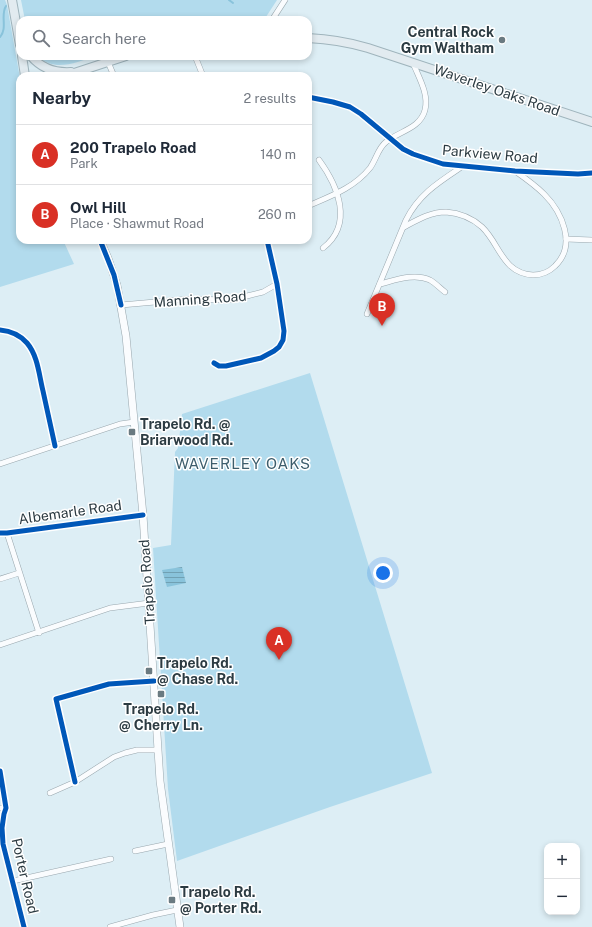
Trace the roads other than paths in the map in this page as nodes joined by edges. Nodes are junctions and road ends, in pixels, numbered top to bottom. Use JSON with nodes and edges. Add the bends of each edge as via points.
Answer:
{"nodes":[{"id":1,"x":12,"y":0,"type":"edge"},
{"id":2,"x":285,"y":0,"type":"edge"},
{"id":3,"x":275,"y":16,"type":"edge"},
{"id":4,"x":16,"y":19,"type":"edge"},
{"id":5,"x":312,"y":38,"type":"edge"},
{"id":6,"x":23,"y":60,"type":"edge"},
{"id":7,"x":34,"y":60,"type":"edge"},
{"id":8,"x":114,"y":60,"type":"edge"},
{"id":9,"x":197,"y":60,"type":"edge"},
{"id":10,"x":108,"y":62,"type":"junction"},
{"id":11,"x":413,"y":62,"type":"junction"},
{"id":12,"x":80,"y":71,"type":"joint"},
{"id":13,"x":25,"y":72,"type":"edge"},
{"id":14,"x":64,"y":72,"type":"edge"},
{"id":15,"x":64,"y":72,"type":"edge"},
{"id":16,"x":112,"y":72,"type":"edge"},
{"id":17,"x":201,"y":72,"type":"edge"},
{"id":18,"x":312,"y":98,"type":"edge"},
{"id":19,"x":592,"y":122,"type":"edge"},
{"id":20,"x":390,"y":139,"type":"junction"},
{"id":21,"x":319,"y":160,"type":"dead end"},
{"id":22,"x":463,"y":166,"type":"junction"},
{"id":23,"x":515,"y":171,"type":"junction"},
{"id":24,"x":592,"y":173,"type":"edge"},
{"id":25,"x":338,"y":193,"type":"junction"},
{"id":26,"x":312,"y":204,"type":"edge"},
{"id":27,"x":404,"y":227,"type":"junction"},
{"id":28,"x":566,"y":239,"type":"junction"},
{"id":29,"x":592,"y":240,"type":"edge"},
{"id":30,"x":102,"y":244,"type":"edge"},
{"id":31,"x":268,"y":244,"type":"edge"},
{"id":32,"x":323,"y":248,"type":"dead end"},
{"id":33,"x":277,"y":284,"type":"junction"},
{"id":34,"x":380,"y":284,"type":"junction"},
{"id":35,"x":445,"y":292,"type":"dead end"},
{"id":36,"x":121,"y":305,"type":"junction"},
{"id":37,"x":367,"y":314,"type":"dead end"},
{"id":38,"x":0,"y":330,"type":"edge"},
{"id":39,"x":214,"y":363,"type":"dead end"},
{"id":40,"x":134,"y":422,"type":"junction"},
{"id":41,"x":55,"y":446,"type":"junction"},
{"id":42,"x":0,"y":464,"type":"edge"},
{"id":43,"x":143,"y":515,"type":"junction"},
{"id":44,"x":0,"y":533,"type":"edge"},
{"id":45,"x":7,"y":533,"type":"junction"},
{"id":46,"x":19,"y":573,"type":"junction"},
{"id":47,"x":0,"y":579,"type":"edge"},
{"id":48,"x":149,"y":603,"type":"junction"},
{"id":49,"x":38,"y":633,"type":"junction"},
{"id":50,"x":0,"y":645,"type":"edge"},
{"id":51,"x":154,"y":681,"type":"junction"},
{"id":52,"x":158,"y":750,"type":"junction"},
{"id":53,"x":0,"y":771,"type":"edge"},
{"id":54,"x":75,"y":782,"type":"junction"},
{"id":55,"x":50,"y":793,"type":"dead end"},
{"id":56,"x":0,"y":808,"type":"edge"},
{"id":57,"x":6,"y":808,"type":"junction"},
{"id":58,"x":168,"y":844,"type":"junction"},
{"id":59,"x":135,"y":851,"type":"dead end"},
{"id":60,"x":111,"y":859,"type":"dead end"},
{"id":61,"x":13,"y":881,"type":"junction"},
{"id":62,"x":177,"y":910,"type":"junction"},
{"id":63,"x":24,"y":927,"type":"edge"},
{"id":64,"x":110,"y":927,"type":"edge"},
{"id":65,"x":180,"y":927,"type":"edge"}],
"edges":[{"from":1,"to":4,"type":"main road"},
{"from":2,"to":3,"type":"street"},
{"from":5,"to":11,"type":"main road","name":"Waverley Oaks Road","via":[[343,41]]},
{"from":6,"to":13,"type":"main road"},
{"from":7,"to":15,"type":"main road","via":[[54,71]]},
{"from":8,"to":10,"type":"main road"},
{"from":9,"to":17,"type":"street"},
{"from":10,"to":12,"type":"main road"},
{"from":10,"to":16,"type":"street"},
{"from":11,"to":19,"type":"main road","name":"Waverley Oaks Road"},
{"from":11,"to":20,"type":"street","via":[[424,90],[424,112],[412,127]]},
{"from":12,"to":14,"type":"main road"},
{"from":18,"to":20,"type":"street","name":"Parkview Road","via":[[350,107]]},
{"from":20,"to":22,"type":"street","name":"Parkview Road","via":[[413,154],[443,164]]},
{"from":20,"to":25,"type":"street","via":[[363,175]]},
{"from":21,"to":25,"type":"street"},
{"from":22,"to":23,"type":"street","name":"Parkview Road"},
{"from":22,"to":27,"type":"street","via":[[419,199]]},
{"from":23,"to":24,"type":"street","name":"Parkview Road"},
{"from":23,"to":28,"type":"street","via":[[550,201],[561,220]]},
{"from":25,"to":26,"type":"street"},
{"from":25,"to":32,"type":"street","via":[[338,229],[333,239]]},
{"from":27,"to":28,"type":"street","via":[[425,216],[439,213],[454,213],[468,217],[483,228],[511,266],[522,273],[533,275],[545,273],[555,266],[564,253]]},
{"from":27,"to":34,"type":"street"},
{"from":28,"to":29,"type":"street"},
{"from":30,"to":36,"type":"main road","name":"Trapelo Road","via":[[114,275]]},
{"from":31,"to":33,"type":"street"},
{"from":33,"to":36,"type":"street","name":"Manning Road","via":[[263,292],[228,300],[189,299]]},
{"from":33,"to":39,"type":"street","via":[[284,331],[279,347],[268,355],[255,359],[226,366]]},
{"from":34,"to":35,"type":"street","via":[[420,277],[433,282]]},
{"from":34,"to":37,"type":"street"},
{"from":36,"to":40,"type":"main road","name":"Trapelo Road"},
{"from":38,"to":41,"type":"street","via":[[16,334],[32,351]]},
{"from":40,"to":41,"type":"street","via":[[120,424]]},
{"from":40,"to":43,"type":"main road","name":"Trapelo Road"},
{"from":41,"to":42,"type":"street"},
{"from":43,"to":45,"type":"street","name":"Albemarle Road"},
{"from":43,"to":48,"type":"main road","name":"Trapelo Road"},
{"from":44,"to":45,"type":"street","name":"Albemarle Road"},
{"from":45,"to":46,"type":"street"},
{"from":46,"to":47,"type":"street"},
{"from":46,"to":49,"type":"street"},
{"from":48,"to":49,"type":"street","via":[[110,608]]},
{"from":48,"to":51,"type":"main road","name":"Trapelo Road"},
{"from":49,"to":50,"type":"street"},
{"from":51,"to":52,"type":"main road","name":"Trapelo Road"},
{"from":51,"to":54,"type":"street","via":[[109,684],[56,699]]},
{"from":52,"to":54,"type":"street","via":[[125,753]]},
{"from":52,"to":58,"type":"main road","name":"Trapelo Road"},
{"from":53,"to":57,"type":"street"},
{"from":54,"to":55,"type":"street"},
{"from":56,"to":57,"type":"street"},
{"from":57,"to":61,"type":"street","name":"Porter Road","via":[[2,828],[3,844]]},
{"from":58,"to":59,"type":"street"},
{"from":58,"to":62,"type":"main road","name":"Trapelo Road"},
{"from":60,"to":61,"type":"street"},
{"from":61,"to":63,"type":"street","name":"Porter Road"},
{"from":62,"to":64,"type":"street"},
{"from":62,"to":65,"type":"main road","name":"Trapelo Road"}]}
